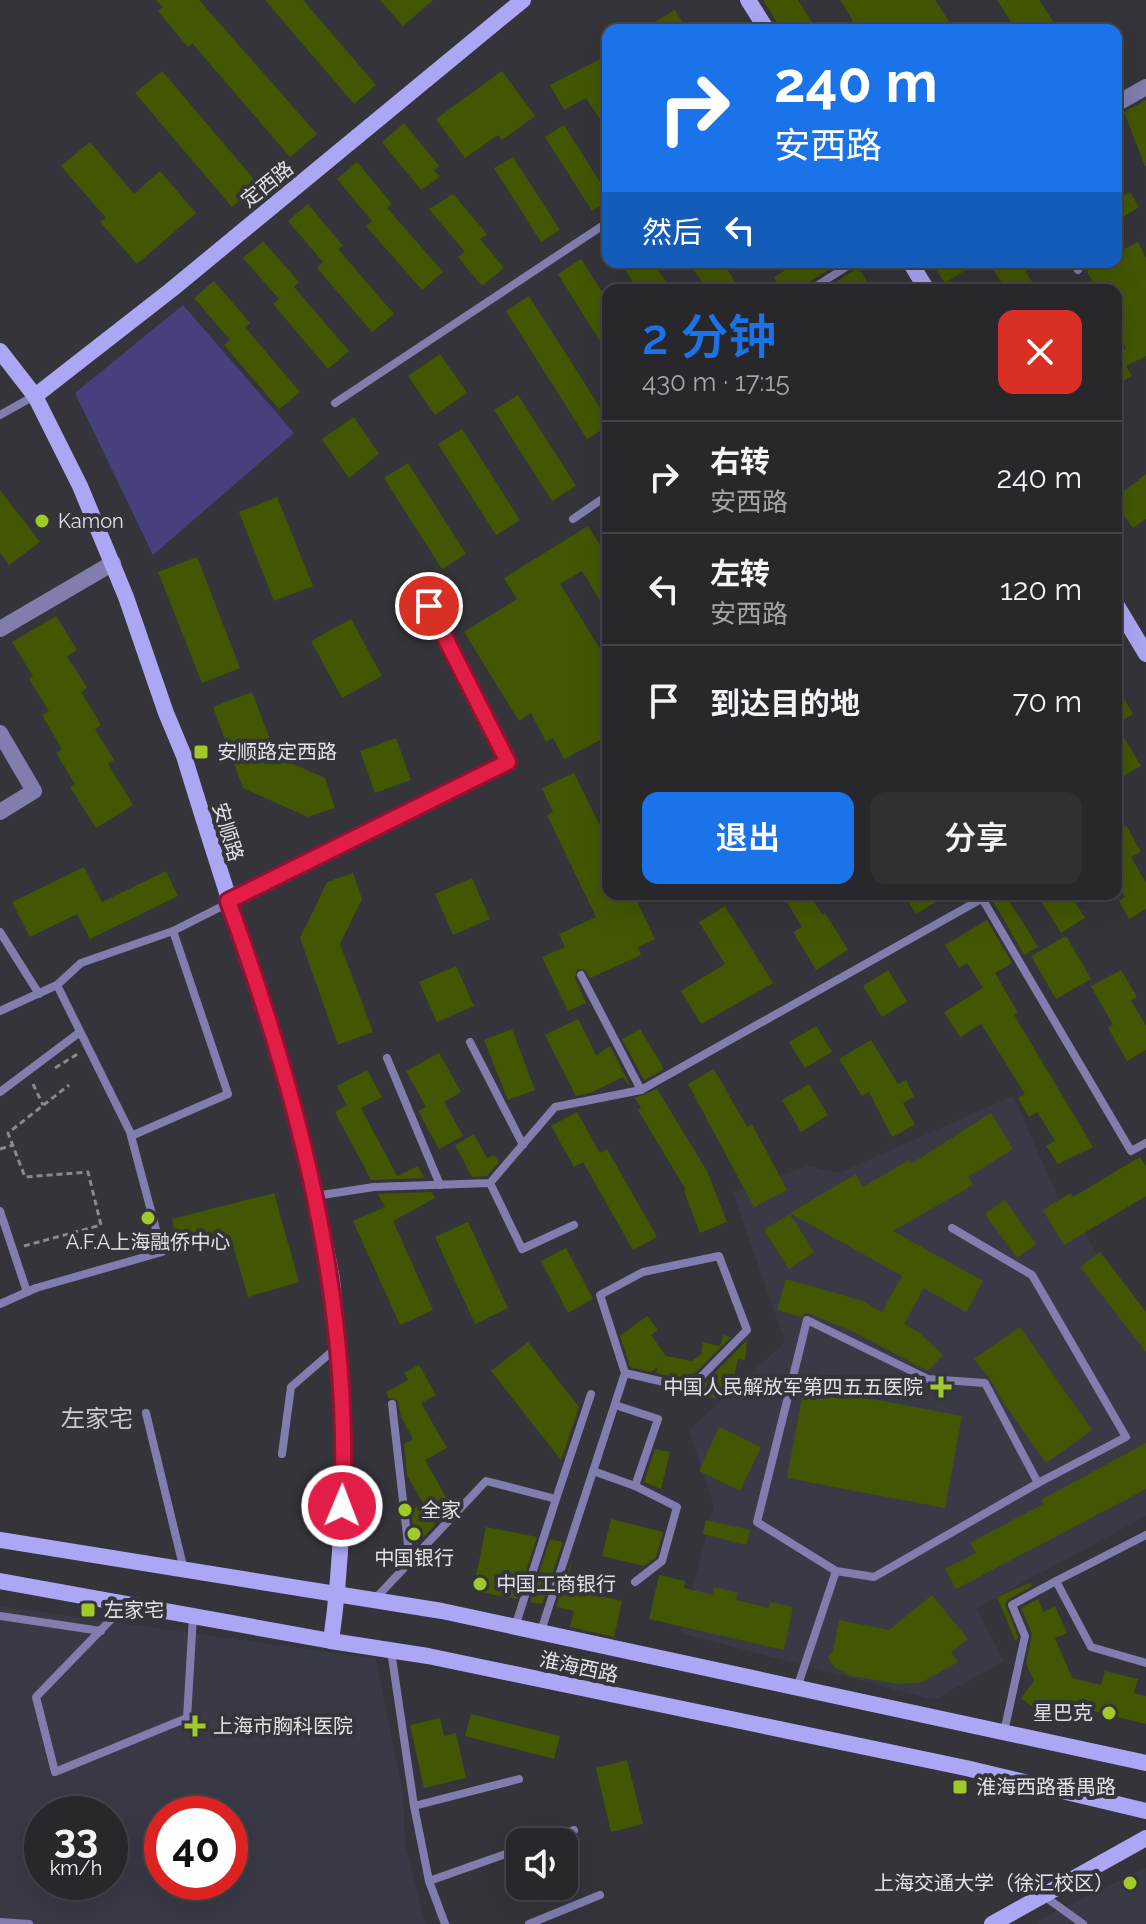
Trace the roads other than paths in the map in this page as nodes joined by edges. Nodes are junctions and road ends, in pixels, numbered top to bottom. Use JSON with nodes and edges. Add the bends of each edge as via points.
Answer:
{"nodes":[{"id":1,"x":523,"y":0,"type":"edge"},
{"id":2,"x":748,"y":0,"type":"edge"},
{"id":3,"x":763,"y":24,"type":"edge"},
{"id":4,"x":1146,"y":87,"type":"edge"},
{"id":5,"x":1122,"y":101,"type":"edge"},
{"id":6,"x":602,"y":226,"type":"edge"},
{"id":7,"x":845,"y":268,"type":"edge"},
{"id":8,"x":819,"y":284,"type":"edge"},
{"id":9,"x":0,"y":351,"type":"edge"},
{"id":10,"x":35,"y":396,"type":"junction"},
{"id":11,"x":335,"y":403,"type":"dead end"},
{"id":12,"x":0,"y":415,"type":"edge"},
{"id":13,"x":602,"y":499,"type":"edge"},
{"id":14,"x":573,"y":519,"type":"dead end"},
{"id":15,"x":113,"y":563,"type":"junction"},
{"id":16,"x":429,"y":606,"type":"dead end"},
{"id":17,"x":1122,"y":616,"type":"edge"},
{"id":18,"x":0,"y":629,"type":"edge"},
{"id":19,"x":1146,"y":654,"type":"edge"},
{"id":20,"x":0,"y":733,"type":"edge"},
{"id":21,"x":0,"y":812,"type":"edge"},
{"id":22,"x":974,"y":900,"type":"edge"},
{"id":23,"x":983,"y":900,"type":"edge"},
{"id":24,"x":228,"y":901,"type":"junction"},
{"id":25,"x":173,"y":931,"type":"junction"},
{"id":26,"x":0,"y":932,"type":"edge"},
{"id":27,"x":581,"y":975,"type":"dead end"},
{"id":28,"x":57,"y":985,"type":"junction"},
{"id":29,"x":39,"y":994,"type":"junction"},
{"id":30,"x":0,"y":1011,"type":"edge"},
{"id":31,"x":80,"y":1032,"type":"junction"},
{"id":32,"x":470,"y":1042,"type":"dead end"},
{"id":33,"x":387,"y":1058,"type":"dead end"},
{"id":34,"x":641,"y":1090,"type":"junction"},
{"id":35,"x":0,"y":1092,"type":"edge"},
{"id":36,"x":131,"y":1136,"type":"junction"},
{"id":37,"x":1146,"y":1143,"type":"edge"},
{"id":38,"x":523,"y":1145,"type":"junction"},
{"id":39,"x":490,"y":1183,"type":"junction"},
{"id":40,"x":440,"y":1185,"type":"junction"},
{"id":41,"x":315,"y":1196,"type":"junction"},
{"id":42,"x":0,"y":1211,"type":"edge"},
{"id":43,"x":574,"y":1225,"type":"dead end"},
{"id":44,"x":952,"y":1228,"type":"dead end"},
{"id":45,"x":27,"y":1292,"type":"junction"},
{"id":46,"x":0,"y":1304,"type":"edge"},
{"id":47,"x":337,"y":1348,"type":"junction"},
{"id":48,"x":625,"y":1373,"type":"junction"},
{"id":49,"x":591,"y":1394,"type":"dead end"},
{"id":50,"x":392,"y":1404,"type":"dead end"},
{"id":51,"x":615,"y":1405,"type":"junction"},
{"id":52,"x":146,"y":1413,"type":"dead end"},
{"id":53,"x":282,"y":1454,"type":"dead end"},
{"id":54,"x":593,"y":1471,"type":"junction"},
{"id":55,"x":1038,"y":1483,"type":"junction"},
{"id":56,"x":635,"y":1486,"type":"junction"},
{"id":57,"x":556,"y":1499,"type":"junction"},
{"id":58,"x":1146,"y":1535,"type":"edge"},
{"id":59,"x":0,"y":1540,"type":"edge"},
{"id":60,"x":410,"y":1562,"type":"junction"},
{"id":61,"x":185,"y":1571,"type":"junction"},
{"id":62,"x":836,"y":1571,"type":"junction"},
{"id":63,"x":0,"y":1581,"type":"edge"},
{"id":64,"x":1056,"y":1581,"type":"junction"},
{"id":65,"x":635,"y":1582,"type":"dead end"},
{"id":66,"x":337,"y":1595,"type":"junction"},
{"id":67,"x":373,"y":1601,"type":"junction"},
{"id":68,"x":126,"y":1604,"type":"junction"},
{"id":69,"x":0,"y":1616,"type":"edge"},
{"id":70,"x":193,"y":1616,"type":"junction"},
{"id":71,"x":515,"y":1627,"type":"junction"},
{"id":72,"x":101,"y":1631,"type":"junction"},
{"id":73,"x":541,"y":1632,"type":"junction"},
{"id":74,"x":331,"y":1641,"type":"junction"},
{"id":75,"x":391,"y":1650,"type":"junction"},
{"id":76,"x":1146,"y":1663,"type":"edge"},
{"id":77,"x":797,"y":1688,"type":"junction"},
{"id":78,"x":1004,"y":1732,"type":"junction"},
{"id":79,"x":1146,"y":1763,"type":"edge"},
{"id":80,"x":519,"y":1779,"type":"dead end"},
{"id":81,"x":414,"y":1806,"type":"junction"},
{"id":82,"x":1146,"y":1811,"type":"edge"},
{"id":83,"x":1146,"y":1838,"type":"edge"},
{"id":84,"x":506,"y":1854,"type":"edge"},
{"id":85,"x":429,"y":1881,"type":"junction"},
{"id":86,"x":600,"y":1895,"type":"dead end"},
{"id":87,"x":1043,"y":1896,"type":"junction"},
{"id":88,"x":0,"y":1922,"type":"edge"},
{"id":89,"x":29,"y":1924,"type":"edge"},
{"id":90,"x":445,"y":1924,"type":"edge"},
{"id":91,"x":529,"y":1924,"type":"edge"},
{"id":92,"x":992,"y":1924,"type":"edge"},
{"id":93,"x":1083,"y":1924,"type":"edge"}],
"edges":[{"from":1,"to":10,"type":"main road","name":"定西路"},
{"from":2,"to":3,"type":"main road"},
{"from":4,"to":5,"type":"street"},
{"from":6,"to":11,"type":"lane"},
{"from":7,"to":8,"type":"lane"},
{"from":9,"to":10,"type":"main road","name":"安顺路"},
{"from":10,"to":12,"type":"lane"},
{"from":10,"to":15,"type":"main road","name":"安顺路"},
{"from":13,"to":14,"type":"lane"},
{"from":15,"to":18,"type":"street"},
{"from":15,"to":24,"type":"main road","name":"安顺路","via":[[184,756]]},
{"from":16,"to":24,"type":"lane","via":[[508,762]]},
{"from":17,"to":19,"type":"main road"},
{"from":20,"to":21,"type":"street","via":[[34,791]]},
{"from":22,"to":34,"type":"lane"},
{"from":23,"to":37,"type":"lane","via":[[1131,1151]]},
{"from":24,"to":25,"type":"lane"},
{"from":24,"to":41,"type":"main road","name":"安顺路","via":[[277,1050]]},
{"from":25,"to":28,"type":"lane","via":[[81,963]]},
{"from":25,"to":36,"type":"lane","via":[[228,1094]]},
{"from":26,"to":29,"type":"lane"},
{"from":27,"to":34,"type":"lane"},
{"from":28,"to":29,"type":"lane"},
{"from":28,"to":31,"type":"lane"},
{"from":29,"to":30,"type":"lane"},
{"from":31,"to":35,"type":"lane"},
{"from":31,"to":36,"type":"lane"},
{"from":32,"to":38,"type":"lane"},
{"from":33,"to":40,"type":"lane"},
{"from":34,"to":38,"type":"lane","via":[[555,1107]]},
{"from":36,"to":45,"type":"lane","via":[[162,1252]]},
{"from":38,"to":39,"type":"lane"},
{"from":39,"to":40,"type":"lane"},
{"from":39,"to":43,"type":"lane","via":[[522,1249]]},
{"from":40,"to":41,"type":"lane"},
{"from":41,"to":47,"type":"main road","name":"安顺路","via":[[331,1277]]},
{"from":42,"to":45,"type":"lane"},
{"from":44,"to":55,"type":"lane","via":[[1032,1275],[1126,1437]]},
{"from":45,"to":46,"type":"lane"},
{"from":47,"to":53,"type":"lane","via":[[291,1387]]},
{"from":47,"to":66,"type":"main road","name":"安顺路","via":[[344,1478]]},
{"from":48,"to":48,"type":"lane","via":[[600,1295],[643,1272],[719,1256],[747,1330],[690,1388]]},
{"from":48,"to":51,"type":"lane"},
{"from":49,"to":57,"type":"lane"},
{"from":50,"to":60,"type":"lane"},
{"from":51,"to":54,"type":"lane"},
{"from":51,"to":56,"type":"lane","via":[[658,1419]]},
{"from":52,"to":61,"type":"lane"},
{"from":54,"to":56,"type":"lane"},
{"from":54,"to":73,"type":"lane"},
{"from":55,"to":62,"type":"lane","via":[[874,1577]]},
{"from":55,"to":62,"type":"lane","via":[[985,1383],[928,1379],[807,1320],[757,1522]]},
{"from":56,"to":65,"type":"lane","via":[[677,1507],[662,1561]]},
{"from":57,"to":60,"type":"lane","via":[[486,1481]]},
{"from":57,"to":71,"type":"lane"},
{"from":58,"to":64,"type":"lane"},
{"from":59,"to":61,"type":"main road","name":"淮海西路"},
{"from":60,"to":67,"type":"lane"},
{"from":61,"to":66,"type":"main road","name":"淮海西路"},
{"from":62,"to":77,"type":"lane"},
{"from":63,"to":68,"type":"main road","name":"淮海西路"},
{"from":64,"to":76,"type":"lane","via":[[1091,1647]]},
{"from":64,"to":78,"type":"lane","via":[[1012,1605],[1025,1636]]},
{"from":66,"to":67,"type":"main road","name":"淮海西路"},
{"from":66,"to":74,"type":"main road","name":"安顺路"},
{"from":67,"to":71,"type":"main road","name":"淮海西路"},
{"from":68,"to":70,"type":"main road","name":"淮海西路"},
{"from":68,"to":72,"type":"lane"},
{"from":69,"to":72,"type":"lane"},
{"from":70,"to":72,"type":"lane","via":[[187,1718],[55,1772],[36,1697]]},
{"from":70,"to":74,"type":"main road","name":"淮海西路"},
{"from":71,"to":73,"type":"main road","name":"淮海西路"},
{"from":73,"to":77,"type":"main road","name":"淮海西路"},
{"from":74,"to":75,"type":"main road","name":"淮海西路"},
{"from":75,"to":81,"type":"lane"},
{"from":75,"to":82,"type":"main road","name":"淮海西路","via":[[966,1768]]},
{"from":77,"to":78,"type":"main road","name":"淮海西路"},
{"from":78,"to":79,"type":"main road","name":"淮海西路"},
{"from":80,"to":81,"type":"lane"},
{"from":81,"to":85,"type":"lane"},
{"from":83,"to":87,"type":"main road"},
{"from":84,"to":85,"type":"lane"},
{"from":85,"to":90,"type":"lane"},
{"from":86,"to":91,"type":"lane"},
{"from":87,"to":92,"type":"main road"},
{"from":87,"to":93,"type":"lane"},
{"from":88,"to":89,"type":"lane"}]}
